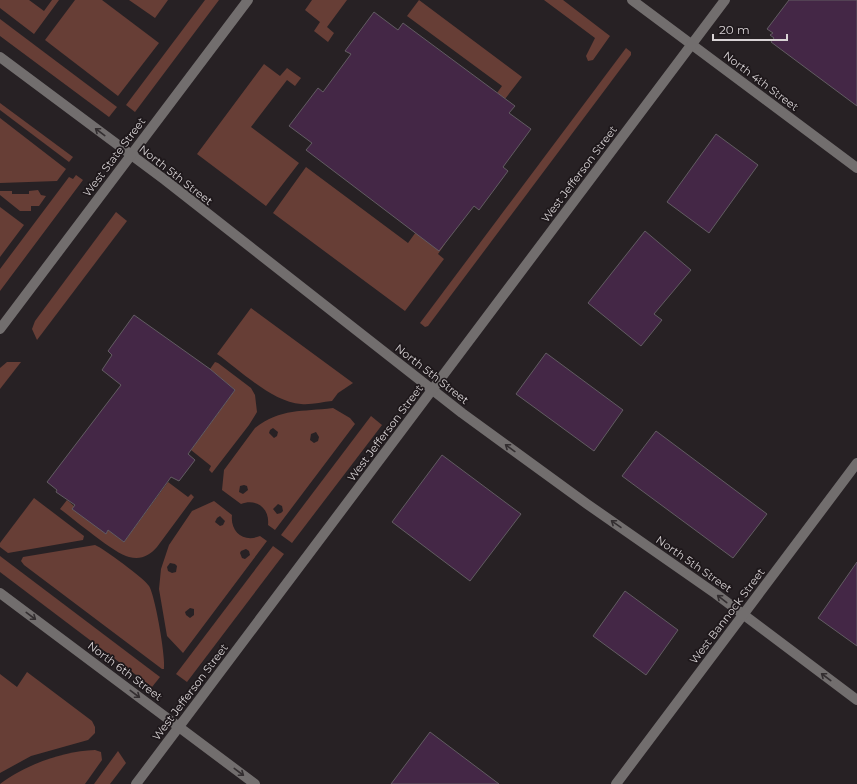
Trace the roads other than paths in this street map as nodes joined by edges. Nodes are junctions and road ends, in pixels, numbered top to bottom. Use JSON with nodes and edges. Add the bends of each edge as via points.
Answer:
{"nodes":[{"id":1,"x":248,"y":0,"type":"edge"},
{"id":2,"x":632,"y":0,"type":"edge"},
{"id":3,"x":725,"y":0,"type":"edge"},
{"id":4,"x":692,"y":45,"type":"junction"},
{"id":5,"x":0,"y":57,"type":"edge"},
{"id":6,"x":131,"y":155,"type":"junction"},
{"id":7,"x":857,"y":168,"type":"edge"},
{"id":8,"x":0,"y":329,"type":"edge"},
{"id":9,"x":433,"y":388,"type":"junction"},
{"id":10,"x":857,"y":463,"type":"edge"},
{"id":11,"x":0,"y":593,"type":"edge"},
{"id":12,"x":743,"y":615,"type":"junction"},
{"id":13,"x":857,"y":700,"type":"edge"},
{"id":14,"x":178,"y":727,"type":"junction"},
{"id":15,"x":136,"y":784,"type":"edge"},
{"id":16,"x":255,"y":784,"type":"edge"},
{"id":17,"x":616,"y":784,"type":"edge"}],
"edges":[{"from":1,"to":6,"type":"street","name":"West State Street"},
{"from":2,"to":4,"type":"street","name":"North 4th Street"},
{"from":3,"to":4,"type":"street","name":"West Jefferson Street"},
{"from":4,"to":7,"type":"street","name":"North 4th Street"},
{"from":4,"to":9,"type":"street","name":"West Jefferson Street"},
{"from":6,"to":5,"type":"street","name":"North 5th Street","one_way":true},
{"from":6,"to":8,"type":"street","name":"West State Street"},
{"from":6,"to":9,"type":"street","name":"North 5th Street"},
{"from":12,"to":9,"type":"street","name":"North 5th Street","one_way":true,"via":[[462,413]]},
{"from":9,"to":14,"type":"street","name":"West Jefferson Street"},
{"from":10,"to":12,"type":"street","name":"West Bannock Street"},
{"from":11,"to":14,"type":"street","name":"North 6th Street","one_way":true},
{"from":13,"to":12,"type":"street","name":"North 5th Street","one_way":true},
{"from":12,"to":17,"type":"street","name":"West Bannock Street"},
{"from":14,"to":15,"type":"street","name":"West Jefferson Street"},
{"from":14,"to":16,"type":"street","name":"North 6th Street","one_way":true}]}
